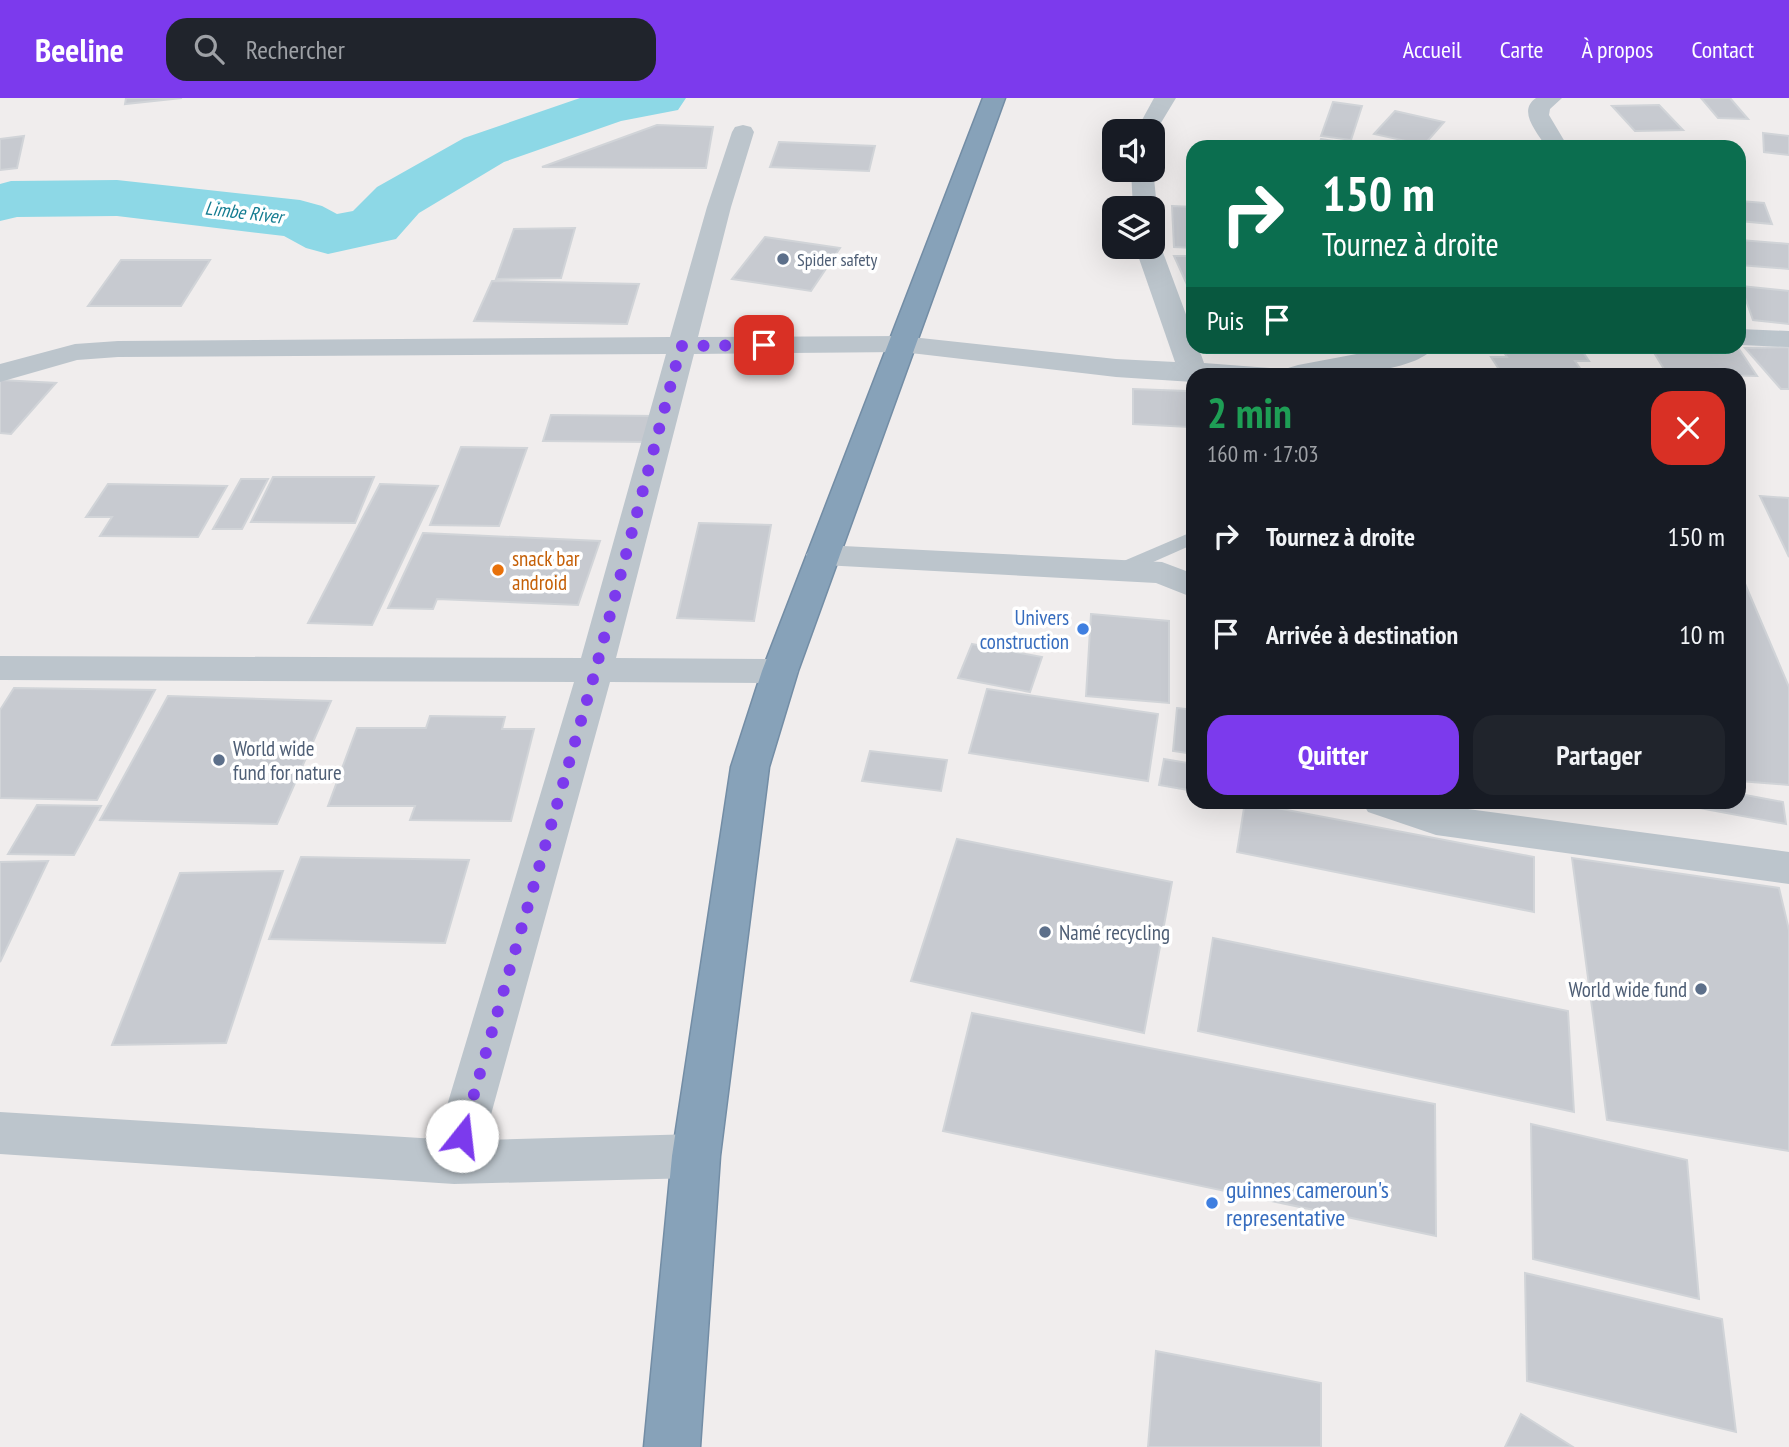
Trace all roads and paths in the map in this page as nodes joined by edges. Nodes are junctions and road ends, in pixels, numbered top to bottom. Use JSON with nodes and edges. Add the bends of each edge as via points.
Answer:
{"nodes":[{"id":1,"x":994,"y":98,"type":"edge"},
{"id":2,"x":1165,"y":98,"type":"edge"},
{"id":3,"x":1550,"y":98,"type":"edge"},
{"id":4,"x":1154,"y":119,"type":"edge"},
{"id":5,"x":743,"y":132,"type":"dead end"},
{"id":6,"x":1553,"y":140,"type":"edge"},
{"id":7,"x":1152,"y":259,"type":"edge"},
{"id":8,"x":1746,"y":337,"type":"edge"},
{"id":9,"x":1789,"y":339,"type":"edge"},
{"id":10,"x":902,"y":344,"type":"junction"},
{"id":11,"x":681,"y":346,"type":"junction"},
{"id":12,"x":1186,"y":353,"type":"edge"},
{"id":13,"x":1406,"y":354,"type":"edge"},
{"id":14,"x":1333,"y":368,"type":"edge"},
{"id":15,"x":0,"y":373,"type":"edge"},
{"id":16,"x":1186,"y":373,"type":"edge"},
{"id":17,"x":1186,"y":541,"type":"edge"},
{"id":18,"x":823,"y":555,"type":"junction"},
{"id":19,"x":1119,"y":570,"type":"junction"},
{"id":20,"x":1186,"y":584,"type":"edge"},
{"id":21,"x":0,"y":668,"type":"edge"},
{"id":22,"x":780,"y":671,"type":"junction"},
{"id":23,"x":595,"y":672,"type":"junction"},
{"id":24,"x":1403,"y":809,"type":"edge"},
{"id":25,"x":1789,"y":868,"type":"edge"},
{"id":26,"x":0,"y":1133,"type":"edge"},
{"id":27,"x":696,"y":1156,"type":"junction"},
{"id":28,"x":454,"y":1162,"type":"junction"},
{"id":29,"x":672,"y":1447,"type":"edge"}],
"edges":[{"from":1,"to":10,"type":"highway"},
{"from":2,"to":4,"type":"street"},
{"from":3,"to":6,"type":"street","via":[[1539,106],[1538,115]]},
{"from":5,"to":11,"type":"street"},
{"from":7,"to":12,"type":"street"},
{"from":8,"to":9,"type":"street"},
{"from":10,"to":11,"type":"street"},
{"from":10,"to":16,"type":"street"},
{"from":10,"to":18,"type":"highway"},
{"from":11,"to":15,"type":"street","via":[[118,349],[75,352]]},
{"from":11,"to":23,"type":"street"},
{"from":13,"to":14,"type":"street"},
{"from":17,"to":19,"type":"lane"},
{"from":18,"to":19,"type":"street"},
{"from":18,"to":22,"type":"highway"},
{"from":19,"to":20,"type":"street","via":[[1162,573]]},
{"from":21,"to":23,"type":"street"},
{"from":22,"to":23,"type":"street"},
{"from":22,"to":27,"type":"highway","via":[[750,767]]},
{"from":23,"to":28,"type":"street"},
{"from":24,"to":25,"type":"street","via":[[1436,820]]},
{"from":26,"to":28,"type":"street"},
{"from":27,"to":28,"type":"street"},
{"from":27,"to":29,"type":"highway"}]}
